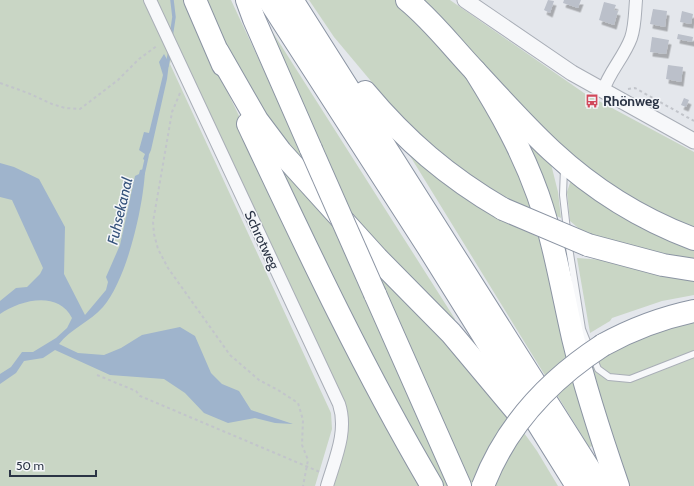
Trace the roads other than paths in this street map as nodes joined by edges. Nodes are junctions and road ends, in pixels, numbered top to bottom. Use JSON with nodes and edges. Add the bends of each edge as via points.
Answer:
{"nodes":[{"id":1,"x":150,"y":0,"type":"edge"},
{"id":2,"x":195,"y":0,"type":"edge"},
{"id":3,"x":247,"y":0,"type":"edge"},
{"id":4,"x":269,"y":0,"type":"edge"},
{"id":5,"x":292,"y":0,"type":"edge"},
{"id":6,"x":406,"y":0,"type":"edge"},
{"id":7,"x":465,"y":0,"type":"edge"},
{"id":8,"x":636,"y":0,"type":"edge"},
{"id":9,"x":310,"y":26,"type":"junction"},
{"id":10,"x":218,"y":52,"type":"junction"},
{"id":11,"x":474,"y":71,"type":"junction"},
{"id":12,"x":603,"y":91,"type":"junction"},
{"id":13,"x":694,"y":141,"type":"edge"},
{"id":14,"x":565,"y":162,"type":"junction"},
{"id":15,"x":694,"y":239,"type":"edge"},
{"id":16,"x":694,"y":270,"type":"edge"},
{"id":17,"x":694,"y":312,"type":"edge"},
{"id":18,"x":694,"y":354,"type":"edge"},
{"id":19,"x":329,"y":481,"type":"edge"},
{"id":20,"x":432,"y":486,"type":"edge"},
{"id":21,"x":460,"y":486,"type":"edge"},
{"id":22,"x":483,"y":486,"type":"edge"},
{"id":23,"x":577,"y":486,"type":"edge"},
{"id":24,"x":600,"y":486,"type":"edge"},
{"id":25,"x":618,"y":486,"type":"edge"}],
"edges":[{"from":1,"to":19,"type":"street","name":"Schrotweg","via":[[339,404],[343,426]]},
{"from":2,"to":10,"type":"highway"},
{"from":3,"to":21,"type":"highway","bridge":true},
{"from":4,"to":23,"type":"highway"},
{"from":5,"to":9,"type":"highway"},
{"from":6,"to":11,"type":"highway","via":[[444,35]]},
{"from":7,"to":12,"type":"street","via":[[572,73]]},
{"from":8,"to":12,"type":"street","via":[[632,36],[618,64],[606,80]]},
{"from":9,"to":16,"type":"highway","bridge":true,"via":[[390,121],[469,190],[503,209],[588,245],[663,265]]},
{"from":9,"to":24,"type":"highway"},
{"from":10,"to":20,"type":"highway","via":[[319,276],[362,362]]},
{"from":10,"to":23,"type":"highway","via":[[257,120],[281,152],[377,258],[451,333]]},
{"from":11,"to":14,"type":"highway"},
{"from":11,"to":25,"type":"highway","via":[[502,114],[538,195],[548,226],[584,380]]},
{"from":12,"to":13,"type":"street"},
{"from":14,"to":15,"type":"highway","via":[[632,209]]},
{"from":14,"to":18,"type":"lane","via":[[563,195],[570,259],[582,329],[598,369],[609,377],[630,379]]},
{"from":17,"to":22,"type":"highway","bridge":true,"via":[[652,322],[602,345],[566,371],[534,402],[508,437]]}]}
